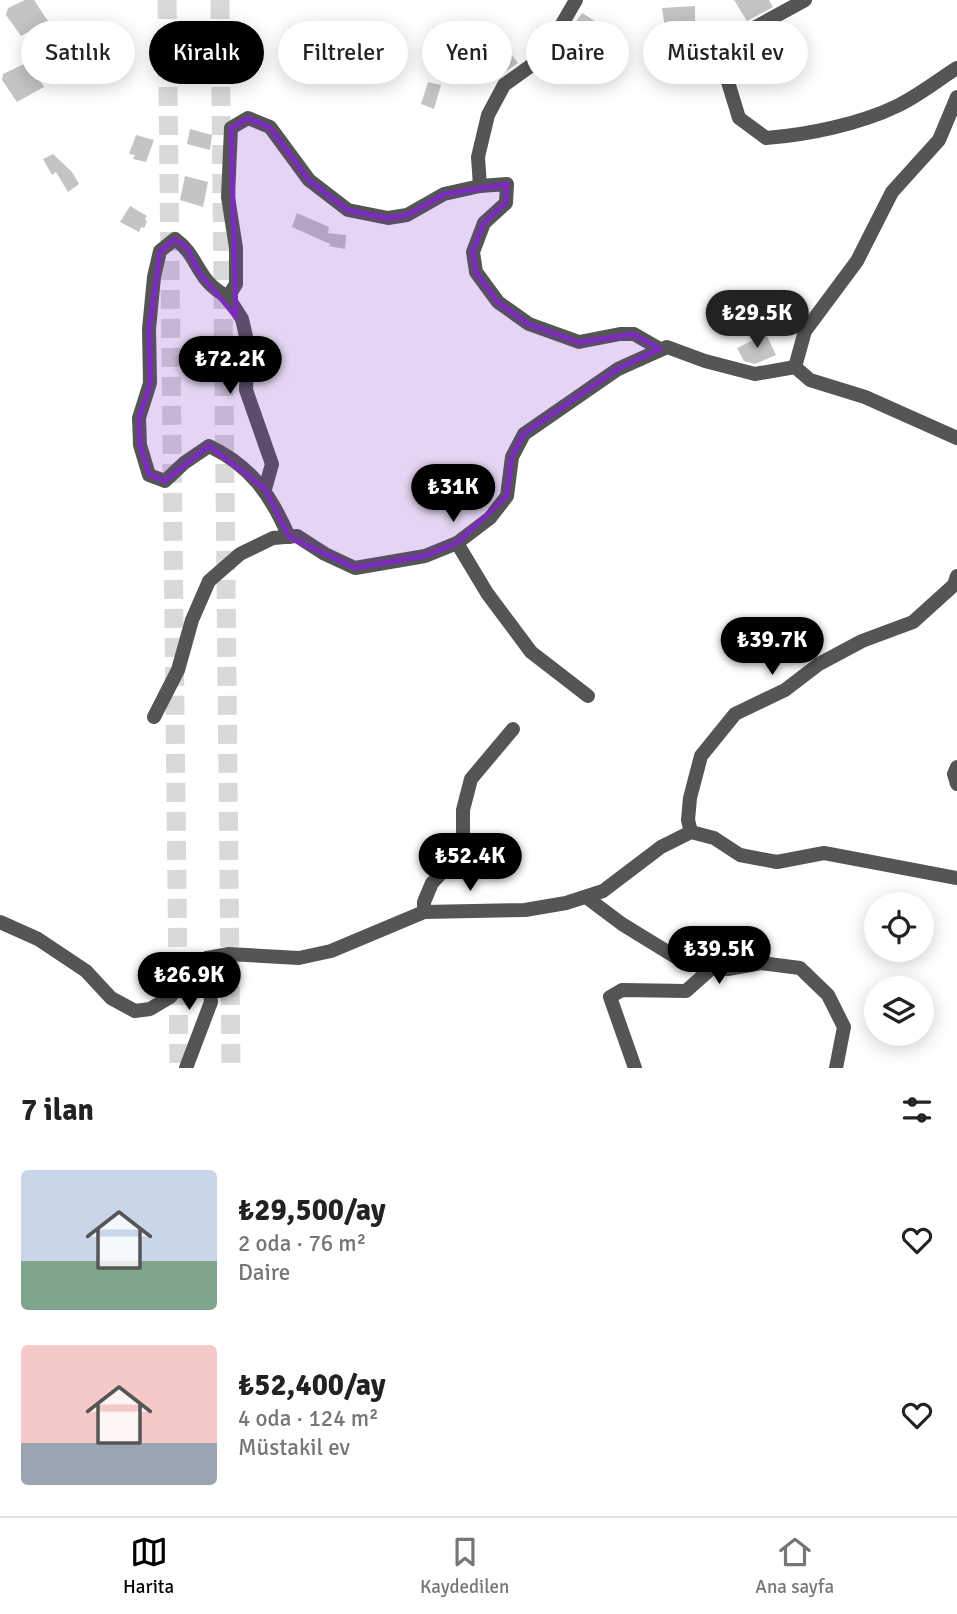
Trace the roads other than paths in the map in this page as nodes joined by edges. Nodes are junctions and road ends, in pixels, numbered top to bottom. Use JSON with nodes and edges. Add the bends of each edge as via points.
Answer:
{"nodes":[{"id":1,"x":576,"y":0,"type":"edge"},
{"id":2,"x":805,"y":0,"type":"edge"},
{"id":3,"x":780,"y":5,"type":"edge"},
{"id":4,"x":757,"y":21,"type":"edge"},
{"id":5,"x":957,"y":68,"type":"edge"},
{"id":6,"x":729,"y":84,"type":"edge"},
{"id":7,"x":957,"y":97,"type":"edge"},
{"id":8,"x":480,"y":186,"type":"junction"},
{"id":9,"x":228,"y":297,"type":"junction"},
{"id":10,"x":660,"y":349,"type":"junction"},
{"id":11,"x":795,"y":367,"type":"junction"},
{"id":12,"x":957,"y":437,"type":"edge"},
{"id":13,"x":265,"y":489,"type":"junction"},
{"id":14,"x":289,"y":537,"type":"junction"},
{"id":15,"x":457,"y":543,"type":"junction"},
{"id":16,"x":957,"y":576,"type":"edge"},
{"id":17,"x":589,"y":696,"type":"dead end"},
{"id":18,"x":154,"y":717,"type":"dead end"},
{"id":19,"x":513,"y":729,"type":"dead end"},
{"id":20,"x":957,"y":767,"type":"edge"},
{"id":21,"x":957,"y":784,"type":"edge"},
{"id":22,"x":691,"y":832,"type":"junction"},
{"id":23,"x":957,"y":878,"type":"edge"},
{"id":24,"x":586,"y":897,"type":"junction"},
{"id":25,"x":424,"y":912,"type":"junction"},
{"id":26,"x":0,"y":922,"type":"edge"},
{"id":27,"x":207,"y":958,"type":"junction"},
{"id":28,"x":713,"y":967,"type":"junction"},
{"id":29,"x":186,"y":1068,"type":"edge"},
{"id":30,"x":635,"y":1068,"type":"edge"},
{"id":31,"x":836,"y":1068,"type":"edge"}],
"edges":[{"from":1,"to":8,"type":"street","via":[[543,57],[504,85],[488,115],[478,157]]},
{"from":2,"to":3,"type":"street"},
{"from":3,"to":4,"type":"street"},
{"from":5,"to":6,"type":"street","via":[[898,106],[797,136],[766,138],[739,118]]},
{"from":7,"to":11,"type":"street","via":[[939,140],[892,192],[857,261],[805,331]]},
{"from":8,"to":9,"type":"street","via":[[444,194],[407,215],[388,218],[348,210],[309,180],[270,127],[248,118],[231,128],[229,197],[236,284]]},
{"from":8,"to":10,"type":"street","via":[[507,184],[506,203],[484,223],[473,251],[477,272],[498,302],[529,324],[579,342],[634,334]]},
{"from":9,"to":13,"type":"street","via":[[242,319],[248,345],[246,390],[272,464]]},
{"from":9,"to":13,"type":"street","via":[[213,289],[199,272],[187,247],[175,239],[160,251],[149,329],[150,383],[139,418],[140,445],[149,475],[165,481],[209,446],[226,454]]},
{"from":10,"to":11,"type":"street","via":[[667,347],[755,374]]},
{"from":10,"to":15,"type":"street","via":[[618,369],[524,434],[512,457],[507,496],[490,518]]},
{"from":11,"to":12,"type":"street","via":[[810,380],[865,397]]},
{"from":13,"to":14,"type":"street"},
{"from":14,"to":15,"type":"street","via":[[296,536],[355,568],[425,556]]},
{"from":14,"to":18,"type":"street","via":[[273,538],[240,554],[209,581],[178,670]]},
{"from":15,"to":17,"type":"street","via":[[531,652]]},
{"from":16,"to":22,"type":"street","via":[[913,622],[862,640],[785,690],[735,714],[701,756],[690,798]]},
{"from":19,"to":25,"type":"street","via":[[471,779],[463,810],[463,844],[432,883]]},
{"from":20,"to":21,"type":"street"},
{"from":22,"to":23,"type":"street","via":[[714,838],[740,855],[777,862],[824,853]]},
{"from":22,"to":24,"type":"street","via":[[662,847],[603,891]]},
{"from":24,"to":25,"type":"street","via":[[525,910]]},
{"from":24,"to":28,"type":"street","via":[[687,964]]},
{"from":25,"to":27,"type":"street","via":[[331,951],[299,958],[229,954]]},
{"from":26,"to":27,"type":"street","via":[[38,939],[76,964],[111,998],[135,1011],[170,998],[189,972]]},
{"from":27,"to":29,"type":"street","via":[[211,1002]]},
{"from":28,"to":30,"type":"street","via":[[686,990],[622,990],[610,997]]},
{"from":28,"to":31,"type":"street","via":[[761,963],[800,968],[828,995],[844,1027]]}]}
